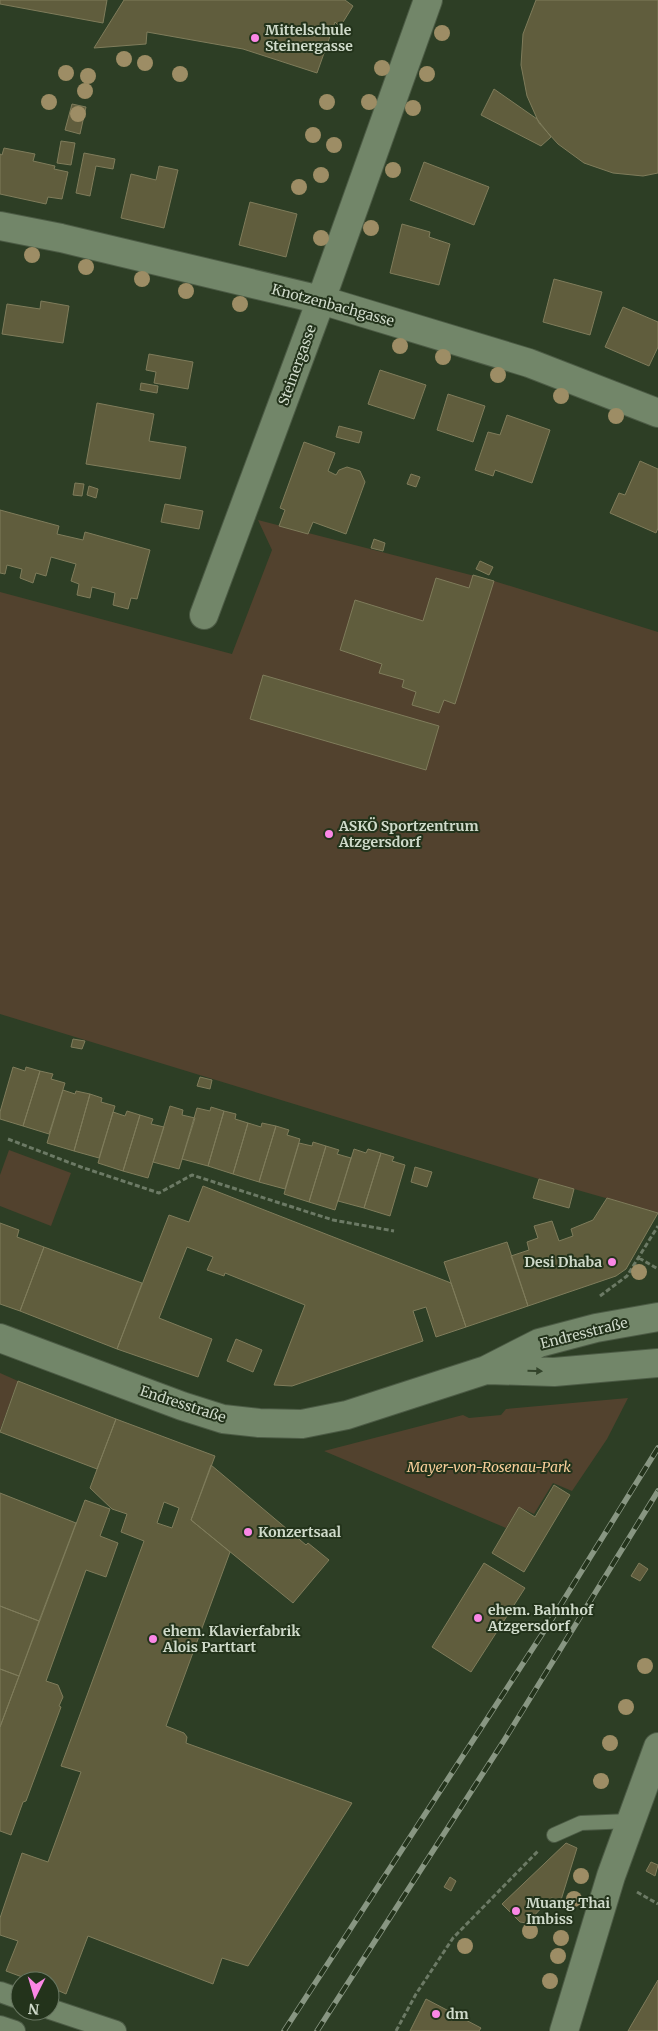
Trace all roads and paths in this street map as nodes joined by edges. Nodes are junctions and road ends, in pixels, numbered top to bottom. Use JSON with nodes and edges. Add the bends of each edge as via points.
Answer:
{"nodes":[{"id":1,"x":428,"y":0,"type":"edge"},
{"id":2,"x":0,"y":226,"type":"edge"},
{"id":3,"x":321,"y":300,"type":"junction"},
{"id":4,"x":658,"y":413,"type":"edge"},
{"id":5,"x":204,"y":615,"type":"dead end"},
{"id":6,"x":8,"y":1139,"type":"dead end"},
{"id":7,"x":658,"y":1226,"type":"edge"},
{"id":8,"x":394,"y":1231,"type":"dead end"},
{"id":9,"x":639,"y":1258,"type":"junction"},
{"id":10,"x":658,"y":1269,"type":"edge"},
{"id":11,"x":593,"y":1302,"type":"dead end"},
{"id":12,"x":658,"y":1317,"type":"edge"},
{"id":13,"x":0,"y":1338,"type":"edge"},
{"id":14,"x":658,"y":1363,"type":"edge"},
{"id":15,"x":486,"y":1370,"type":"junction"},
{"id":16,"x":658,"y":1746,"type":"edge"},
{"id":17,"x":631,"y":1821,"type":"junction"},
{"id":18,"x":554,"y":1835,"type":"joint"},
{"id":19,"x":630,"y":1888,"type":"dead end"},
{"id":20,"x":658,"y":1904,"type":"edge"},
{"id":21,"x":60,"y":2012,"type":"edge"},
{"id":22,"x":0,"y":2026,"type":"edge"},
{"id":23,"x":15,"y":2031,"type":"edge"},
{"id":24,"x":116,"y":2031,"type":"edge"},
{"id":25,"x":396,"y":2031,"type":"edge"},
{"id":26,"x":564,"y":2031,"type":"edge"}],
"edges":[{"from":1,"to":3,"type":"street","name":"Steinergasse"},
{"from":2,"to":3,"type":"street","name":"Knotzenbachgasse"},
{"from":3,"to":4,"type":"street","name":"Knotzenbachgasse","via":[[529,363]]},
{"from":3,"to":5,"type":"street","name":"Steinergasse"},
{"from":6,"to":8,"type":"path","via":[[159,1193],[192,1175],[332,1220]]},
{"from":7,"to":9,"type":"path"},
{"from":9,"to":10,"type":"path"},
{"from":9,"to":11,"type":"path","via":[[627,1276]]},
{"from":12,"to":15,"type":"street","name":"Endresstraße","via":[[539,1343]]},
{"from":13,"to":15,"type":"street","name":"Endresstraße","via":[[182,1406],[223,1419],[259,1423],[302,1424],[347,1415]]},
{"from":15,"to":14,"type":"street","name":"Endresstraße","one_way":true,"via":[[554,1372]]},
{"from":16,"to":17,"type":"street"},
{"from":17,"to":18,"type":"lane","via":[[581,1823]]},
{"from":17,"to":26,"type":"street"},
{"from":18,"to":25,"type":"path","via":[[453,1938]]},
{"from":19,"to":20,"type":"path"},
{"from":21,"to":24,"type":"street"},
{"from":22,"to":23,"type":"street"}]}
